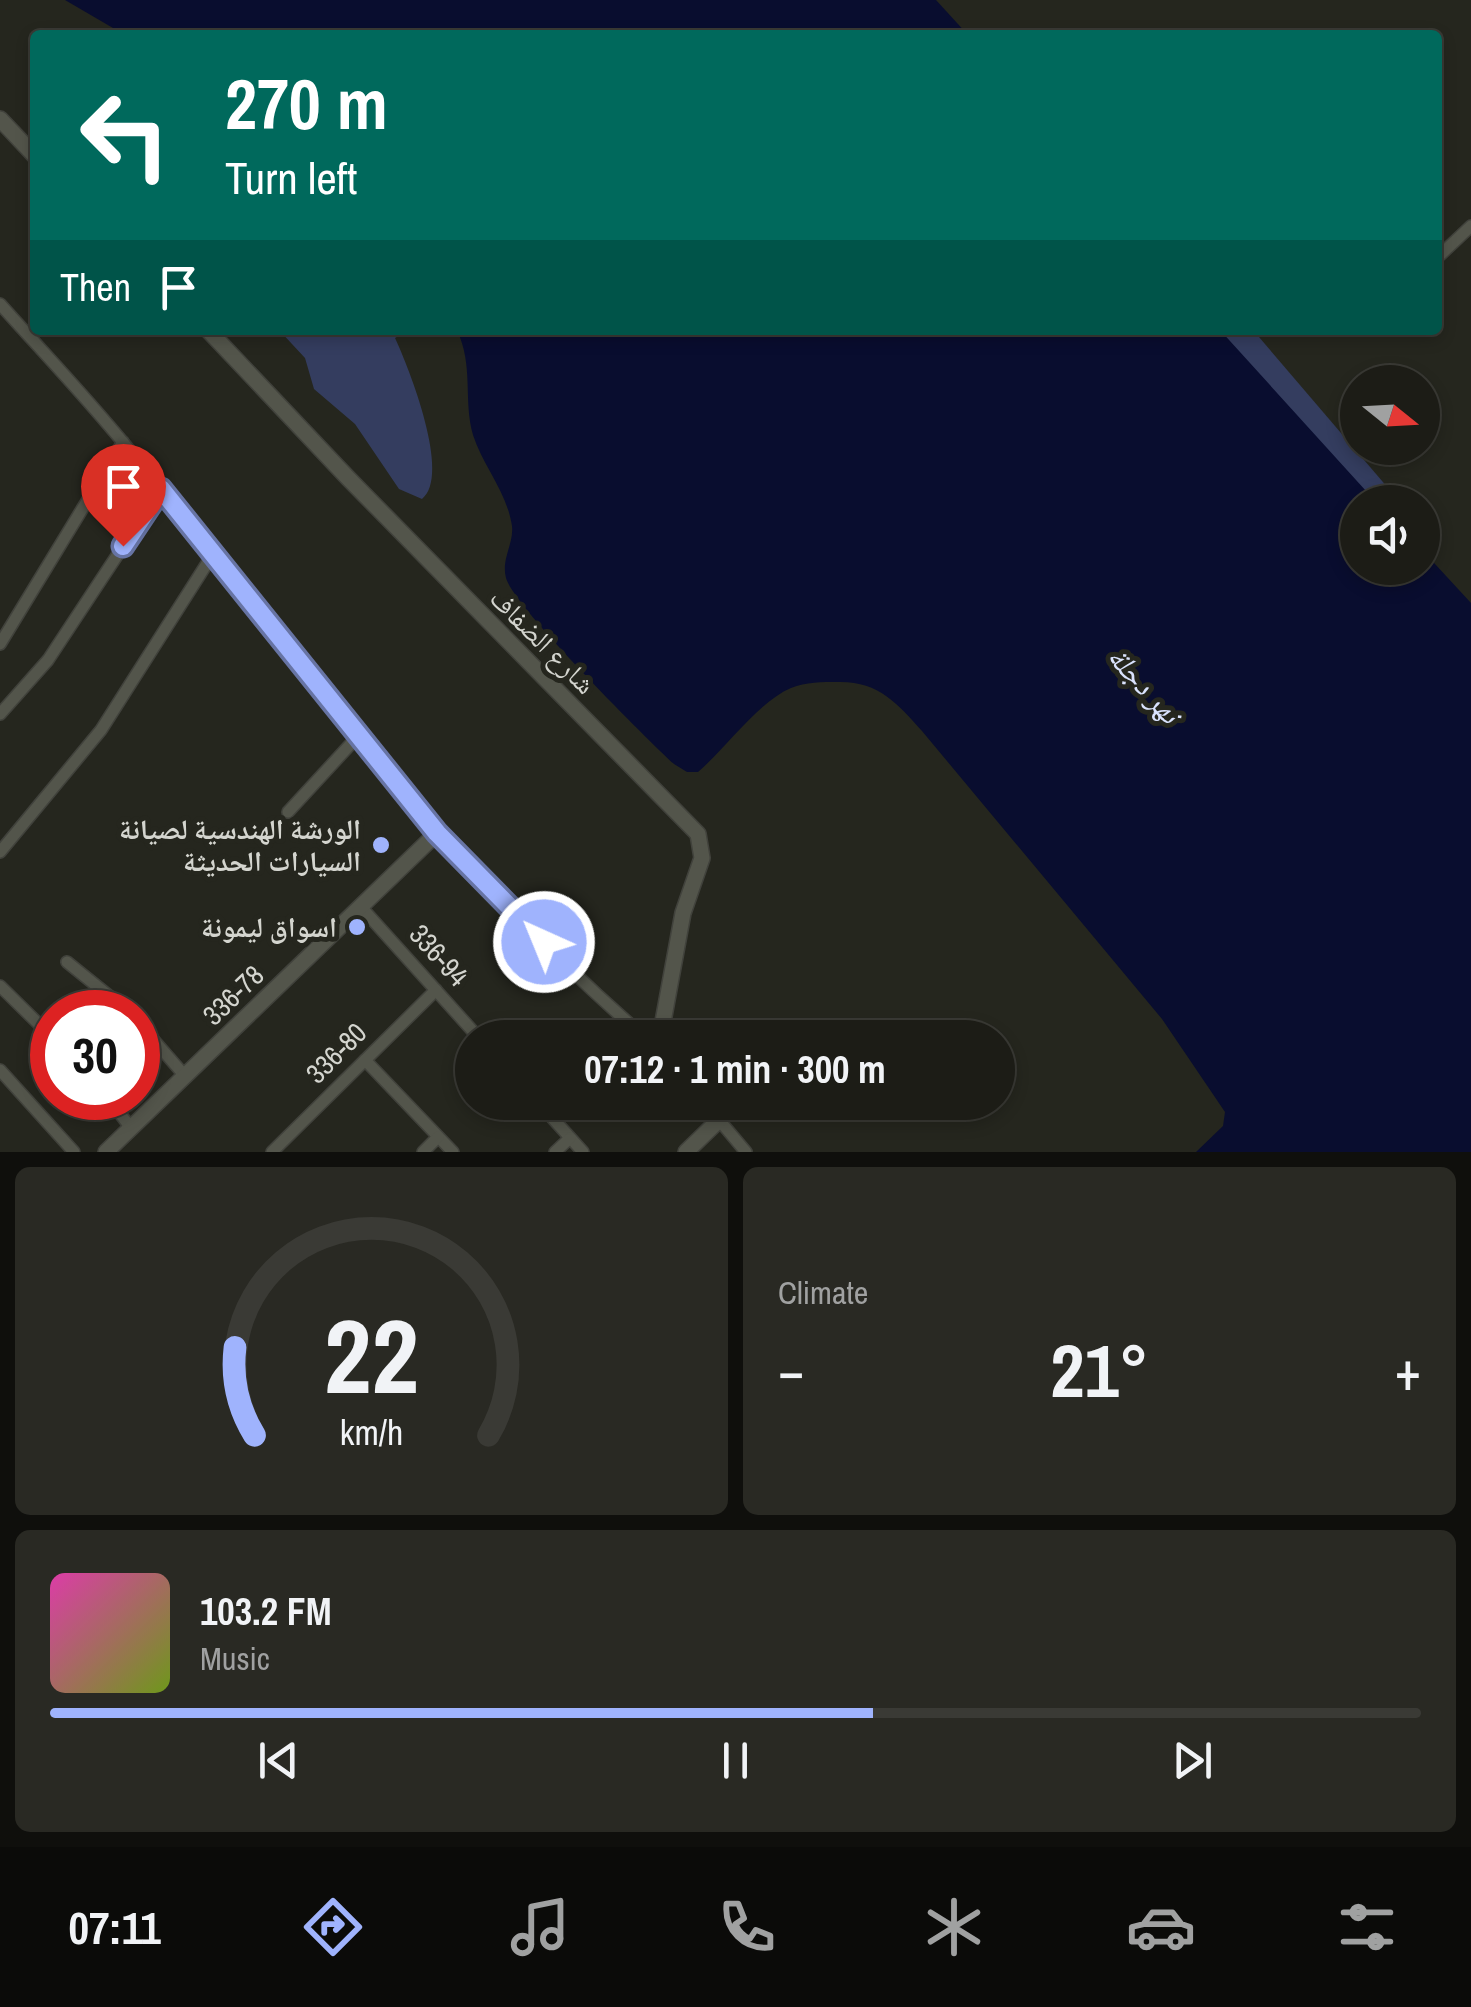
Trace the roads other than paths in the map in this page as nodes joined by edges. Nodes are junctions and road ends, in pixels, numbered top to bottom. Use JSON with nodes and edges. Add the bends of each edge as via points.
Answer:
{"nodes":[{"id":1,"x":0,"y":119,"type":"edge"},
{"id":2,"x":30,"y":151,"type":"edge"},
{"id":3,"x":1471,"y":226,"type":"edge"},
{"id":4,"x":1442,"y":252,"type":"edge"},
{"id":5,"x":0,"y":304,"type":"edge"},
{"id":6,"x":213,"y":335,"type":"edge"},
{"id":7,"x":123,"y":442,"type":"junction"},
{"id":8,"x":161,"y":489,"type":"junction"},
{"id":9,"x":213,"y":554,"type":"junction"},
{"id":10,"x":0,"y":644,"type":"edge"},
{"id":11,"x":0,"y":714,"type":"edge"},
{"id":12,"x":359,"y":735,"type":"junction"},
{"id":13,"x":288,"y":812,"type":"dead end"},
{"id":14,"x":437,"y":833,"type":"junction"},
{"id":15,"x":0,"y":852,"type":"edge"},
{"id":16,"x":361,"y":907,"type":"junction"},
{"id":17,"x":67,"y":962,"type":"dead end"},
{"id":18,"x":0,"y":986,"type":"edge"},
{"id":19,"x":102,"y":990,"type":"edge"},
{"id":20,"x":436,"y":990,"type":"junction"},
{"id":21,"x":30,"y":1016,"type":"edge"},
{"id":22,"x":464,"y":1020,"type":"edge"},
{"id":23,"x":624,"y":1020,"type":"edge"},
{"id":24,"x":663,"y":1020,"type":"edge"},
{"id":25,"x":160,"y":1048,"type":"edge"},
{"id":26,"x":365,"y":1060,"type":"junction"},
{"id":27,"x":0,"y":1070,"type":"edge"},
{"id":28,"x":184,"y":1076,"type":"junction"},
{"id":29,"x":125,"y":1120,"type":"edge"},
{"id":30,"x":554,"y":1120,"type":"edge"},
{"id":31,"x":720,"y":1120,"type":"joint"},
{"id":32,"x":131,"y":1128,"type":"junction"},
{"id":33,"x":438,"y":1137,"type":"junction"},
{"id":34,"x":570,"y":1138,"type":"junction"},
{"id":35,"x":112,"y":1150,"type":"edge"},
{"id":36,"x":74,"y":1152,"type":"edge"},
{"id":37,"x":272,"y":1152,"type":"edge"},
{"id":38,"x":423,"y":1152,"type":"edge"},
{"id":39,"x":452,"y":1152,"type":"edge"},
{"id":40,"x":555,"y":1152,"type":"edge"},
{"id":41,"x":583,"y":1152,"type":"edge"},
{"id":42,"x":686,"y":1152,"type":"edge"},
{"id":43,"x":746,"y":1152,"type":"edge"}],
"edges":[{"from":1,"to":2,"type":"street"},
{"from":3,"to":4,"type":"street"},
{"from":5,"to":7,"type":"street"},
{"from":6,"to":24,"type":"street","name":"شارع الضفاف","via":[[698,834],[702,858],[683,913]]},
{"from":7,"to":8,"type":"street"},
{"from":7,"to":10,"type":"street"},
{"from":8,"to":9,"type":"street"},
{"from":8,"to":11,"type":"street","via":[[48,660]]},
{"from":9,"to":12,"type":"street"},
{"from":9,"to":15,"type":"street","via":[[101,730]]},
{"from":12,"to":13,"type":"street"},
{"from":12,"to":14,"type":"street"},
{"from":14,"to":16,"type":"street","name":"336-78"},
{"from":14,"to":23,"type":"street"},
{"from":16,"to":20,"type":"street","name":"336-94"},
{"from":16,"to":28,"type":"street","name":"336-78"},
{"from":17,"to":19,"type":"street"},
{"from":18,"to":21,"type":"street"},
{"from":20,"to":22,"type":"street","name":"336-94"},
{"from":20,"to":26,"type":"street","name":"336-80"},
{"from":25,"to":28,"type":"street"},
{"from":26,"to":33,"type":"street"},
{"from":26,"to":37,"type":"street","name":"336-80"},
{"from":27,"to":36,"type":"street"},
{"from":28,"to":32,"type":"street","name":"336-78"},
{"from":29,"to":32,"type":"street"},
{"from":30,"to":34,"type":"street"},
{"from":31,"to":42,"type":"street"},
{"from":31,"to":43,"type":"street"},
{"from":32,"to":35,"type":"street","name":"336-78"},
{"from":33,"to":38,"type":"street"},
{"from":33,"to":39,"type":"street"},
{"from":34,"to":40,"type":"street"},
{"from":34,"to":41,"type":"street"}]}
